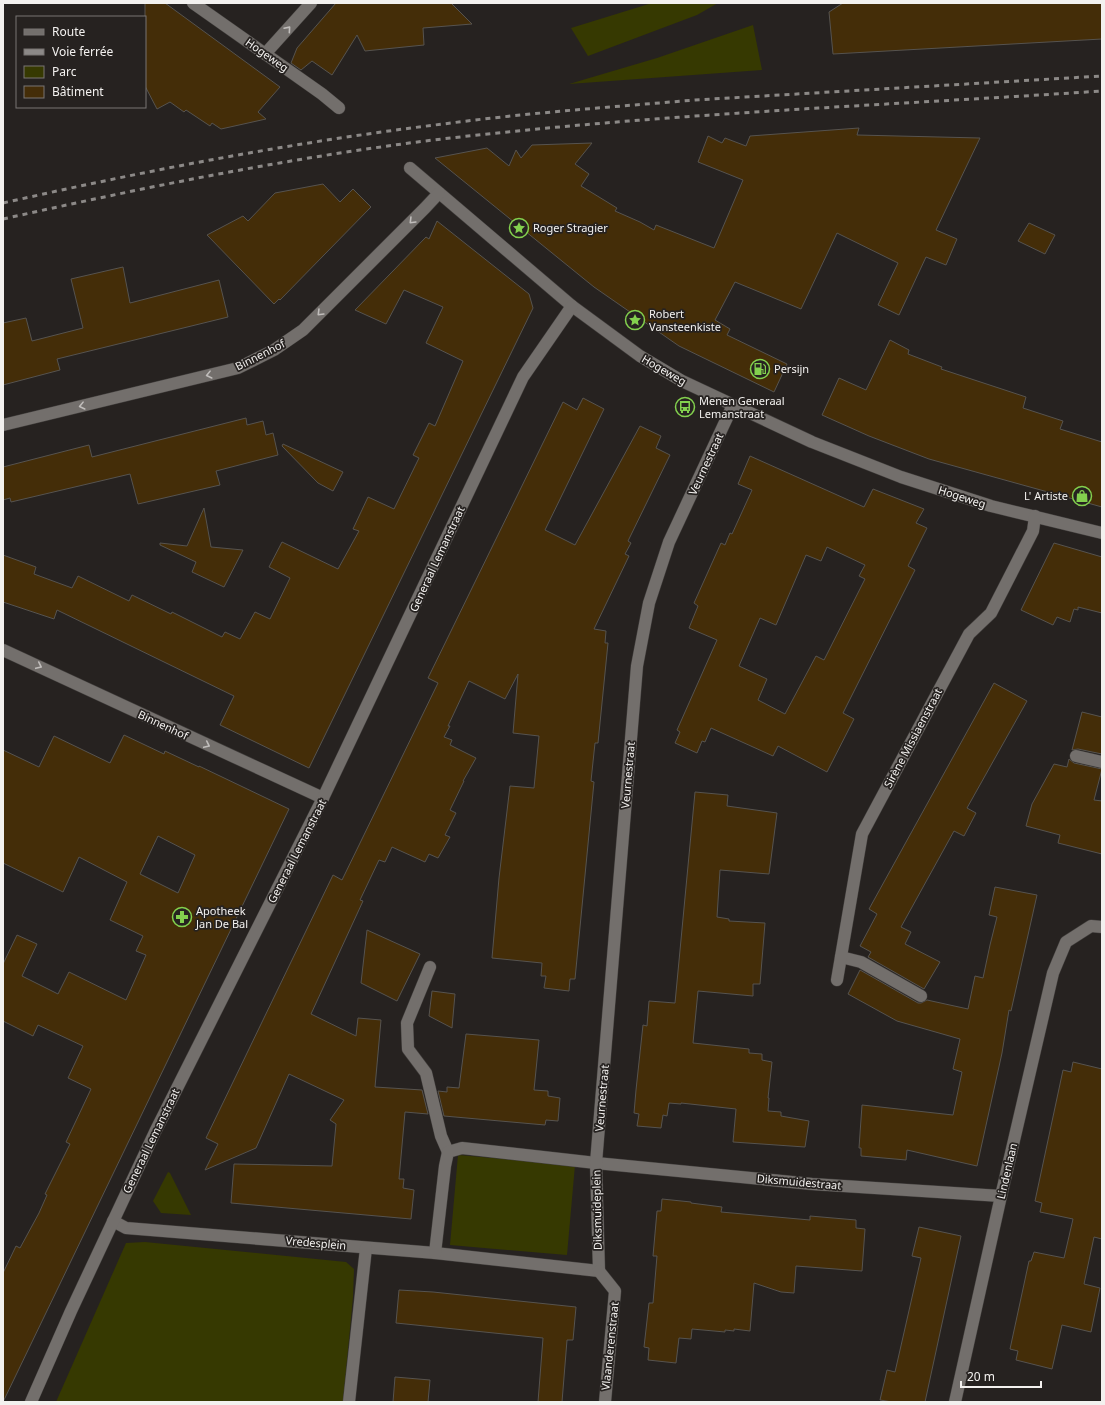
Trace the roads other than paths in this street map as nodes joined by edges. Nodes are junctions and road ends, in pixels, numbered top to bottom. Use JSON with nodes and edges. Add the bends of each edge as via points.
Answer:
{"nodes":[{"id":1,"x":193,"y":3,"type":"edge"},
{"id":2,"x":311,"y":3,"type":"edge"},
{"id":3,"x":266,"y":54,"type":"junction"},
{"id":4,"x":339,"y":108,"type":"dead end"},
{"id":5,"x":410,"y":168,"type":"dead end"},
{"id":6,"x":439,"y":193,"type":"junction"},
{"id":7,"x":572,"y":306,"type":"junction"},
{"id":8,"x":733,"y":405,"type":"junction"},
{"id":9,"x":3,"y":425,"type":"edge"},
{"id":10,"x":1035,"y":516,"type":"junction"},
{"id":11,"x":1102,"y":532,"type":"edge"},
{"id":12,"x":3,"y":650,"type":"edge"},
{"id":13,"x":1076,"y":756,"type":"dead end"},
{"id":14,"x":1102,"y":762,"type":"edge"},
{"id":15,"x":323,"y":798,"type":"junction"},
{"id":16,"x":1102,"y":927,"type":"edge"},
{"id":17,"x":841,"y":957,"type":"junction"},
{"id":18,"x":430,"y":967,"type":"dead end"},
{"id":19,"x":837,"y":980,"type":"dead end"},
{"id":20,"x":921,"y":996,"type":"dead end"},
{"id":21,"x":448,"y":1152,"type":"junction"},
{"id":22,"x":596,"y":1163,"type":"junction"},
{"id":23,"x":1001,"y":1196,"type":"junction"},
{"id":24,"x":112,"y":1221,"type":"junction"},
{"id":25,"x":366,"y":1248,"type":"junction"},
{"id":26,"x":435,"y":1253,"type":"junction"},
{"id":27,"x":599,"y":1271,"type":"junction"},
{"id":28,"x":32,"y":1402,"type":"edge"},
{"id":29,"x":349,"y":1402,"type":"edge"},
{"id":30,"x":605,"y":1402,"type":"edge"},
{"id":31,"x":955,"y":1402,"type":"edge"}],
"edges":[{"from":1,"to":3,"type":"street","name":"Hogeweg"},
{"from":3,"to":2,"type":"street","one_way":true},
{"from":3,"to":4,"type":"street","name":"Hogeweg"},
{"from":5,"to":6,"type":"street","name":"Hogeweg"},
{"from":6,"to":7,"type":"street","name":"Hogeweg"},
{"from":6,"to":9,"type":"street","name":"Binnenhof","one_way":true,"via":[[303,330],[274,350],[238,368]]},
{"from":7,"to":8,"type":"street","name":"Hogeweg","via":[[640,356],[682,381]]},
{"from":7,"to":15,"type":"street","name":"Generaal Lemanstraat","via":[[524,377]]},
{"from":8,"to":10,"type":"street","name":"Hogeweg","via":[[812,442],[901,477],[991,506]]},
{"from":8,"to":22,"type":"street","name":"Veurnestraat","via":[[669,542],[649,603],[637,666]]},
{"from":10,"to":11,"type":"street","name":"Hogeweg"},
{"from":10,"to":17,"type":"street","name":"Sirène Missiaenstraat","via":[[1033,531],[991,613],[969,634],[862,834]]},
{"from":12,"to":15,"type":"street","name":"Binnenhof","one_way":true},
{"from":13,"to":14,"type":"street"},
{"from":15,"to":24,"type":"street","name":"Generaal Lemanstraat"},
{"from":16,"to":23,"type":"street","name":"Lindenlaan","via":[[1091,926],[1066,942],[1053,973]]},
{"from":17,"to":19,"type":"street","name":"Sirène Missiaenstraat"},
{"from":17,"to":20,"type":"street","via":[[861,962]]},
{"from":18,"to":21,"type":"street","via":[[407,1023],[408,1049],[426,1074],[441,1136]]},
{"from":21,"to":22,"type":"street","name":"Diksmuideplein","via":[[462,1148]]},
{"from":21,"to":26,"type":"street"},
{"from":22,"to":23,"type":"street","name":"Diksmuidestraat","via":[[822,1184]]},
{"from":22,"to":27,"type":"street","name":"Diksmuideplein"},
{"from":23,"to":31,"type":"street","name":"Lindenlaan"},
{"from":24,"to":25,"type":"street","name":"Vredesplein","via":[[126,1228]]},
{"from":24,"to":28,"type":"street","name":"Generaal Lemanstraat"},
{"from":25,"to":26,"type":"street"},
{"from":25,"to":29,"type":"street"},
{"from":26,"to":27,"type":"street"},
{"from":27,"to":30,"type":"street","name":"Vlaanderenstraat","via":[[615,1291]]}]}
